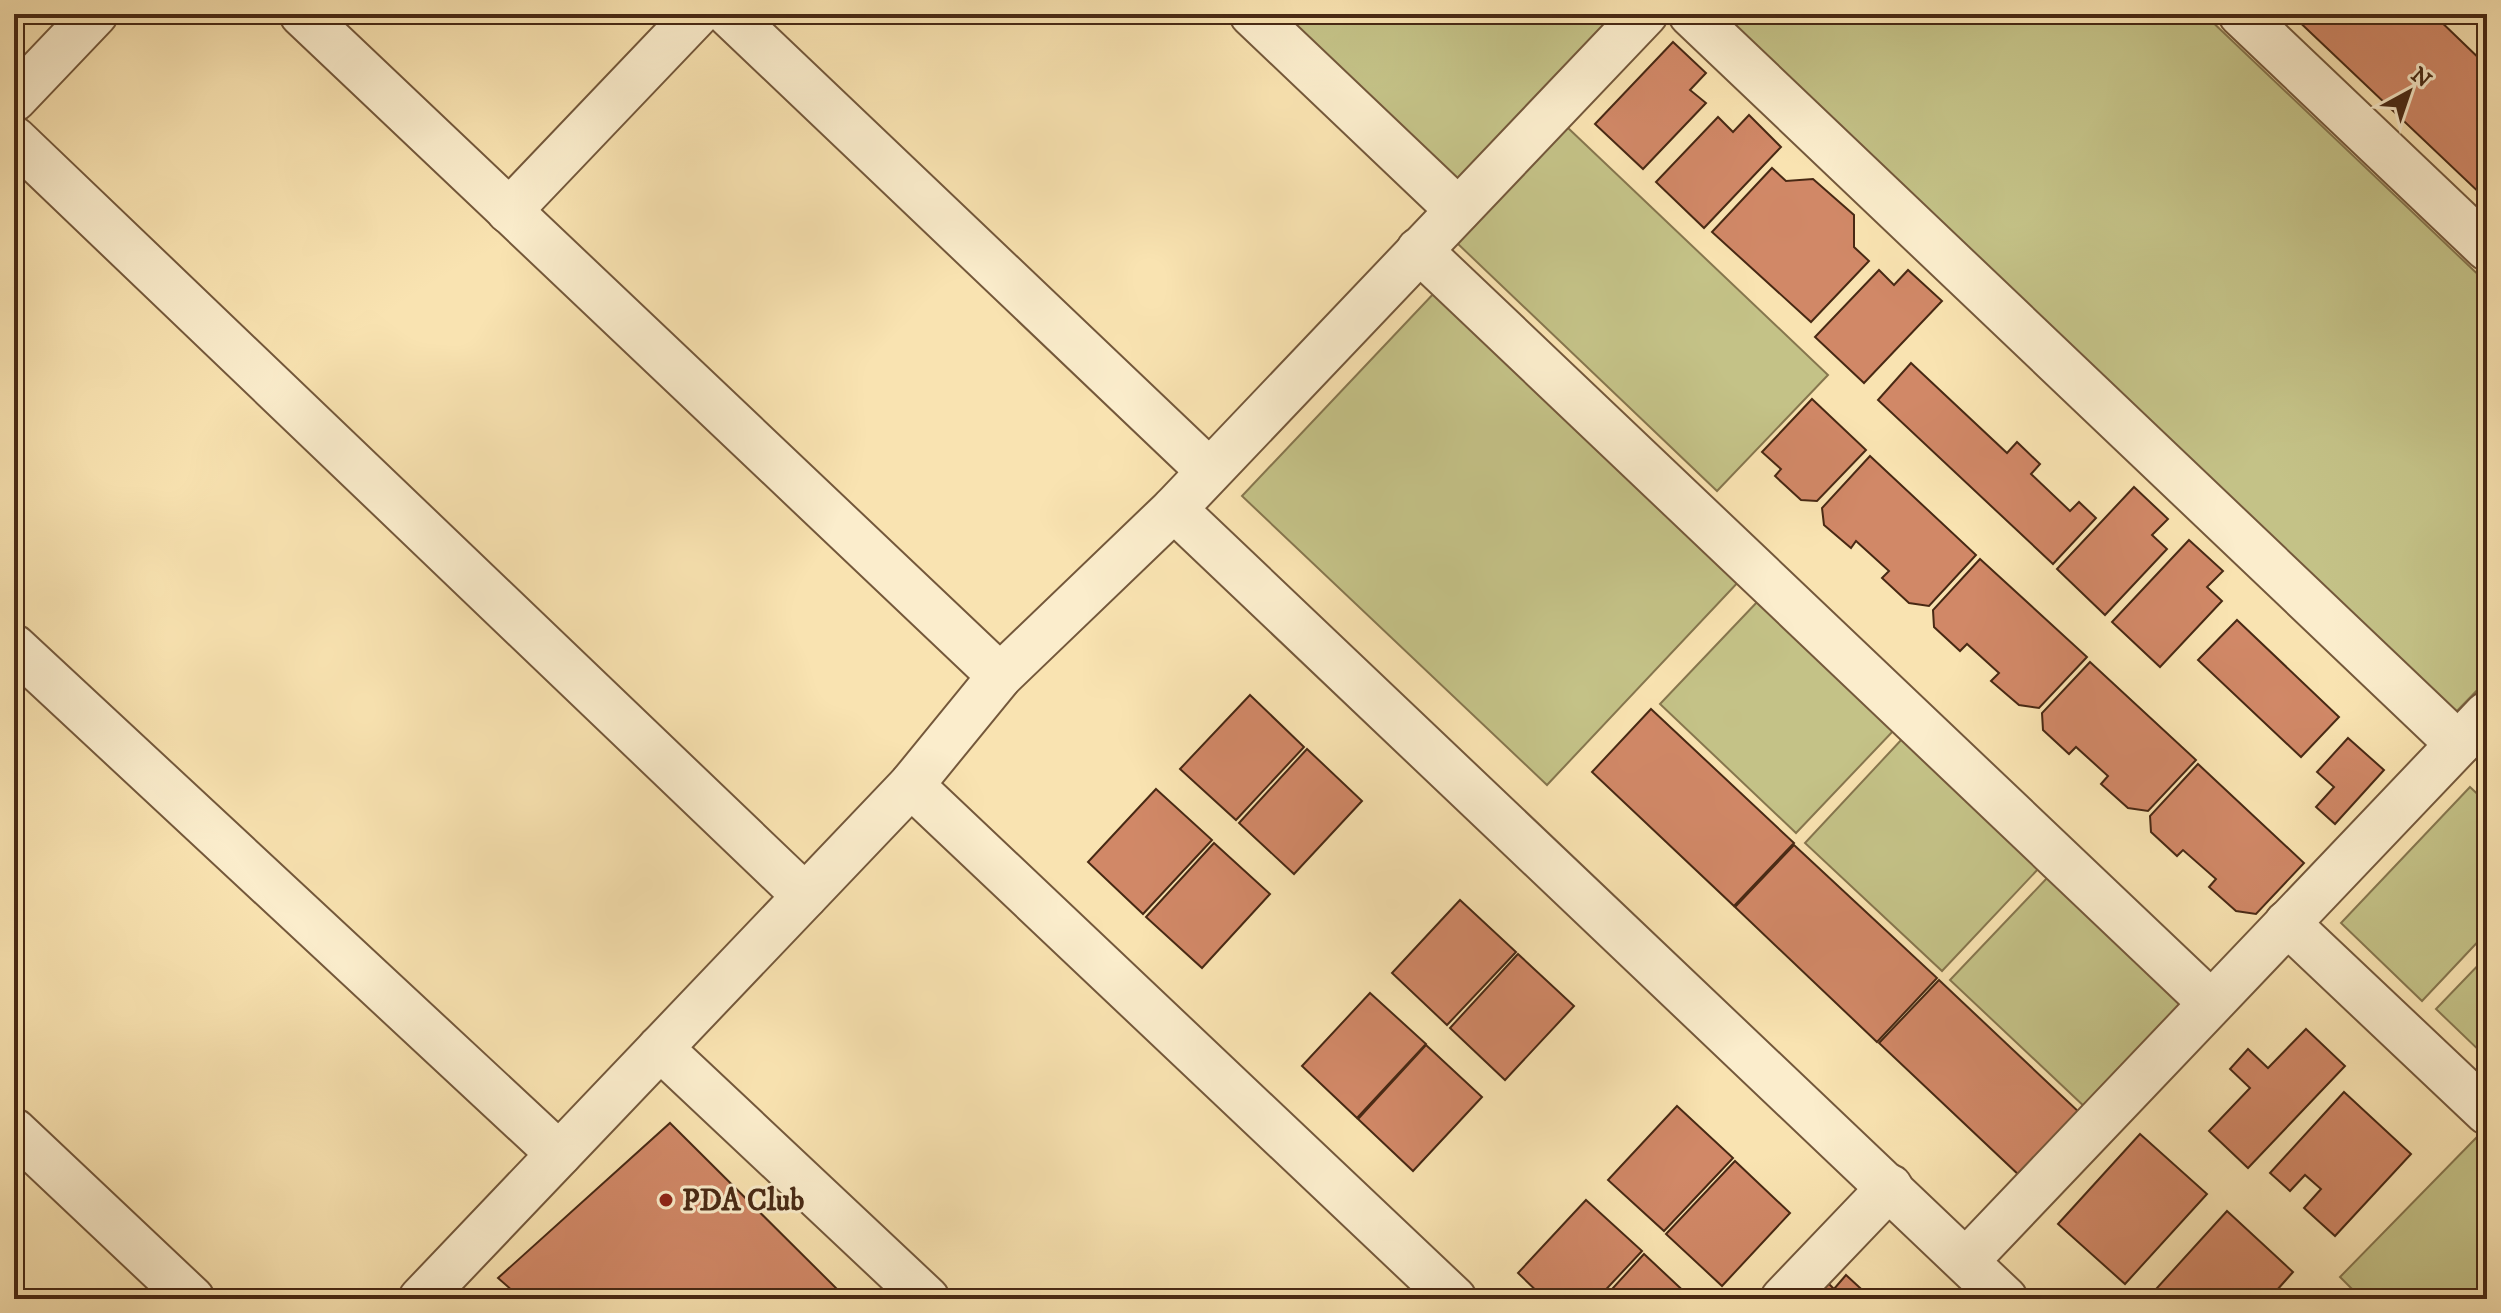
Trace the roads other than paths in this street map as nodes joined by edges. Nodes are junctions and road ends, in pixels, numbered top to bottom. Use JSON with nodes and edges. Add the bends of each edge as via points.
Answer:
{"nodes":[{"id":1,"x":95,"y":14,"type":"edge"},
{"id":2,"x":302,"y":14,"type":"edge"},
{"id":3,"x":697,"y":14,"type":"edge"},
{"id":4,"x":729,"y":14,"type":"edge"},
{"id":5,"x":1252,"y":14,"type":"edge"},
{"id":6,"x":1645,"y":14,"type":"edge"},
{"id":7,"x":1691,"y":14,"type":"edge"},
{"id":8,"x":2241,"y":14,"type":"edge"},
{"id":9,"x":14,"y":99,"type":"edge"},
{"id":10,"x":14,"y":139,"type":"edge"},
{"id":11,"x":1458,"y":210,"type":"junction"},
{"id":12,"x":509,"y":211,"type":"junction"},
{"id":13,"x":2487,"y":248,"type":"edge"},
{"id":14,"x":1419,"y":250,"type":"junction"},
{"id":15,"x":1209,"y":471,"type":"junction"},
{"id":16,"x":1174,"y":509,"type":"junction"},
{"id":17,"x":14,"y":647,"type":"edge"},
{"id":18,"x":1000,"y":676,"type":"junction"},
{"id":19,"x":2473,"y":729,"type":"edge"},
{"id":20,"x":911,"y":785,"type":"junction"},
{"id":21,"x":805,"y":896,"type":"junction"},
{"id":22,"x":2287,"y":923,"type":"junction"},
{"id":23,"x":2211,"y":1003,"type":"junction"},
{"id":24,"x":660,"y":1048,"type":"junction"},
{"id":25,"x":2487,"y":1112,"type":"edge"},
{"id":26,"x":14,"y":1131,"type":"edge"},
{"id":27,"x":559,"y":1154,"type":"junction"},
{"id":28,"x":1890,"y":1187,"type":"junction"},
{"id":29,"x":1966,"y":1261,"type":"junction"},
{"id":30,"x":192,"y":1299,"type":"edge"},
{"id":31,"x":421,"y":1299,"type":"edge"},
{"id":32,"x":927,"y":1299,"type":"edge"},
{"id":33,"x":1454,"y":1299,"type":"edge"},
{"id":34,"x":1783,"y":1299,"type":"edge"},
{"id":35,"x":2005,"y":1299,"type":"edge"}],
"edges":[{"from":1,"to":9,"type":"street"},
{"from":2,"to":12,"type":"street"},
{"from":3,"to":12,"type":"street"},
{"from":4,"to":15,"type":"street"},
{"from":5,"to":11,"type":"street"},
{"from":6,"to":11,"type":"street"},
{"from":7,"to":19,"type":"street"},
{"from":8,"to":13,"type":"street"},
{"from":10,"to":21,"type":"street"},
{"from":11,"to":14,"type":"street"},
{"from":12,"to":18,"type":"street"},
{"from":14,"to":15,"type":"street"},
{"from":14,"to":23,"type":"street"},
{"from":15,"to":16,"type":"street"},
{"from":16,"to":18,"type":"street"},
{"from":16,"to":28,"type":"street"},
{"from":17,"to":27,"type":"street"},
{"from":18,"to":20,"type":"street"},
{"from":19,"to":22,"type":"street"},
{"from":20,"to":21,"type":"street"},
{"from":20,"to":33,"type":"street"},
{"from":21,"to":24,"type":"street"},
{"from":22,"to":23,"type":"street"},
{"from":22,"to":25,"type":"street"},
{"from":23,"to":29,"type":"street"},
{"from":24,"to":27,"type":"street"},
{"from":24,"to":32,"type":"street"},
{"from":26,"to":30,"type":"street"},
{"from":27,"to":31,"type":"street"},
{"from":28,"to":29,"type":"street"},
{"from":28,"to":34,"type":"street"},
{"from":29,"to":35,"type":"street"}]}
